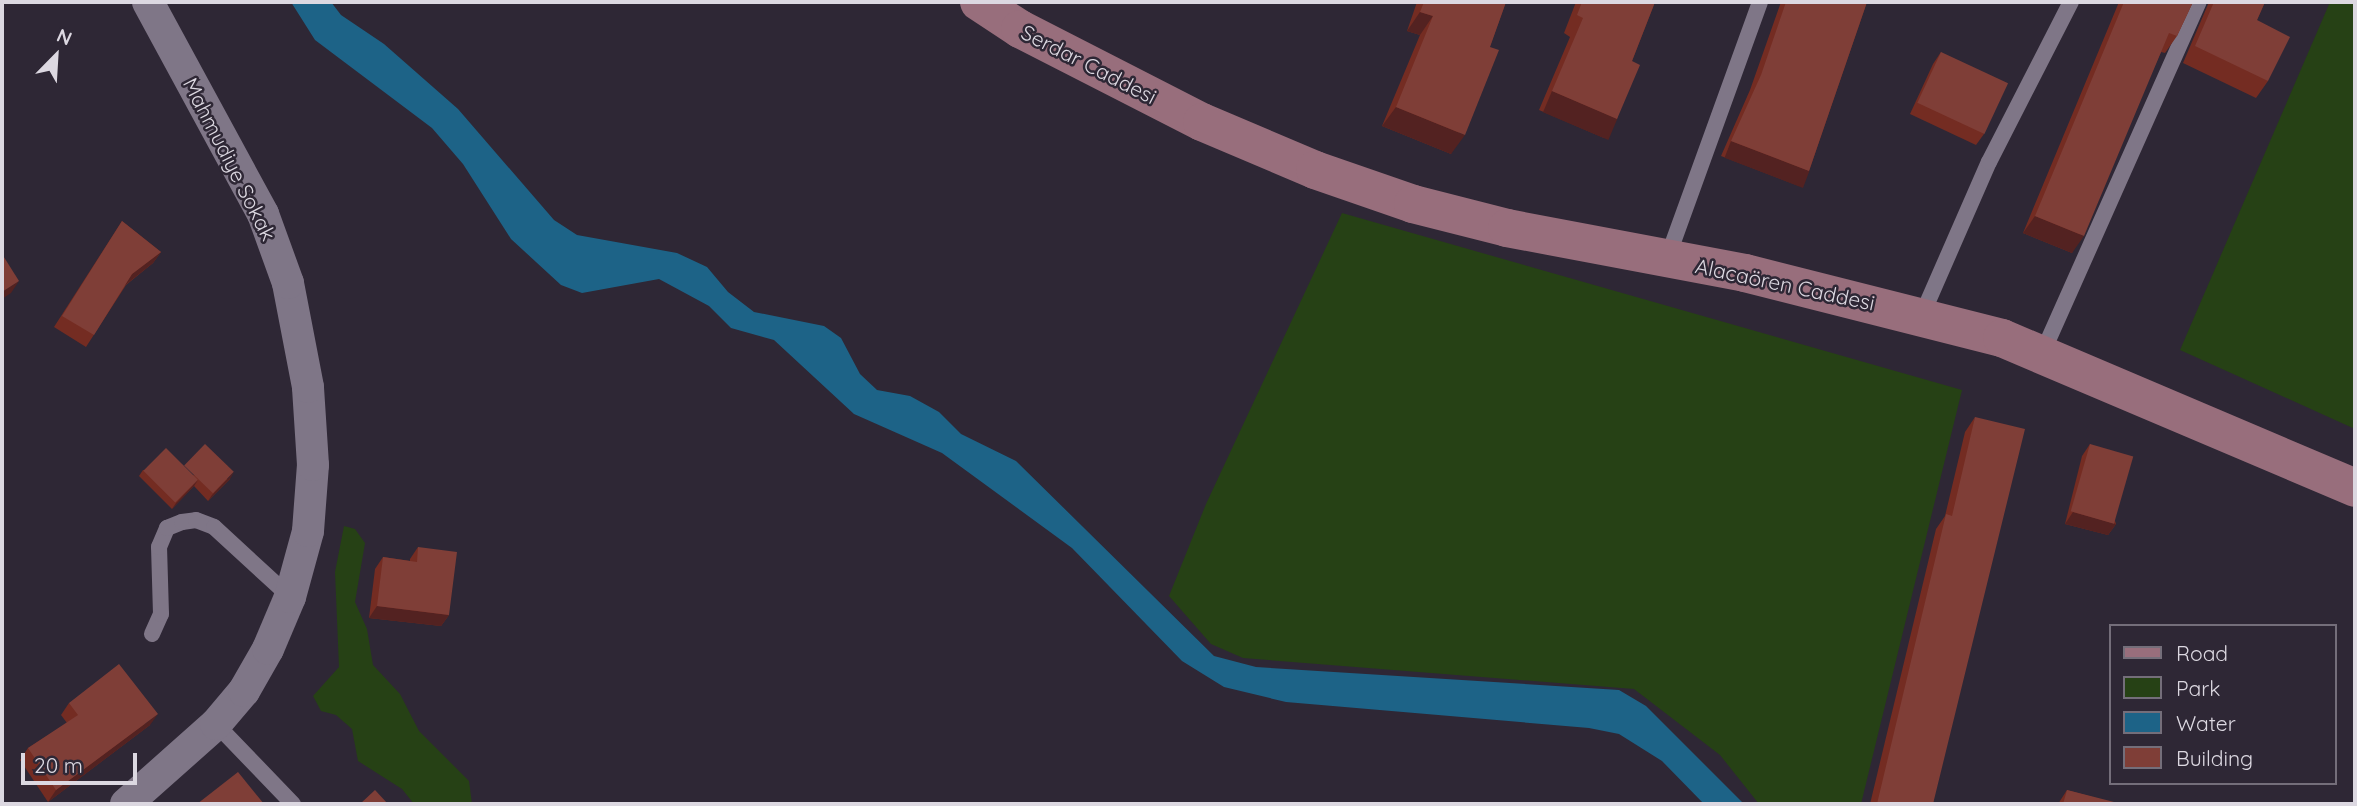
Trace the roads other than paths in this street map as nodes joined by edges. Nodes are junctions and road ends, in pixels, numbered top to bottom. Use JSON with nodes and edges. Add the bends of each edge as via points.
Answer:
{"nodes":[{"id":1,"x":148,"y":2,"type":"edge"},
{"id":2,"x":979,"y":2,"type":"edge"},
{"id":3,"x":1760,"y":2,"type":"edge"},
{"id":4,"x":2071,"y":2,"type":"edge"},
{"id":5,"x":2199,"y":2,"type":"edge"},
{"id":6,"x":1202,"y":122,"type":"joint"},
{"id":7,"x":1667,"y":260,"type":"junction"},
{"id":8,"x":1922,"y":315,"type":"junction"},
{"id":9,"x":2042,"y":354,"type":"junction"},
{"id":10,"x":2355,"y":488,"type":"edge"},
{"id":11,"x":290,"y":597,"type":"junction"},
{"id":12,"x":152,"y":634,"type":"dead end"},
{"id":13,"x":216,"y":724,"type":"junction"},
{"id":14,"x":126,"y":804,"type":"edge"},
{"id":15,"x":293,"y":804,"type":"edge"}],
"edges":[{"from":1,"to":11,"type":"street","name":"Mahmudiye Sokak","via":[[263,214],[288,283],[308,387],[313,465],[308,531]]},
{"from":2,"to":6,"type":"street","name":"Serdar Caddesi","via":[[1020,29]]},
{"from":3,"to":7,"type":"lane"},
{"from":4,"to":8,"type":"lane","via":[[1989,162]]},
{"from":5,"to":9,"type":"lane"},
{"from":6,"to":7,"type":"street","name":"Alacaören Caddesi","via":[[1315,170],[1413,204]]},
{"from":7,"to":8,"type":"street","name":"Alacaören Caddesi","via":[[1745,273]]},
{"from":8,"to":9,"type":"street","name":"Alacaören Caddesi"},
{"from":9,"to":10,"type":"street","name":"Alacaören Caddesi"},
{"from":11,"to":12,"type":"lane","via":[[214,527],[196,520],[182,522],[167,528],[159,547],[162,614]]},
{"from":11,"to":13,"type":"street","name":"Mahmudiye Sokak","via":[[244,691]]},
{"from":13,"to":14,"type":"street","name":"Mahmudiye Sokak"},
{"from":13,"to":15,"type":"lane"}]}
